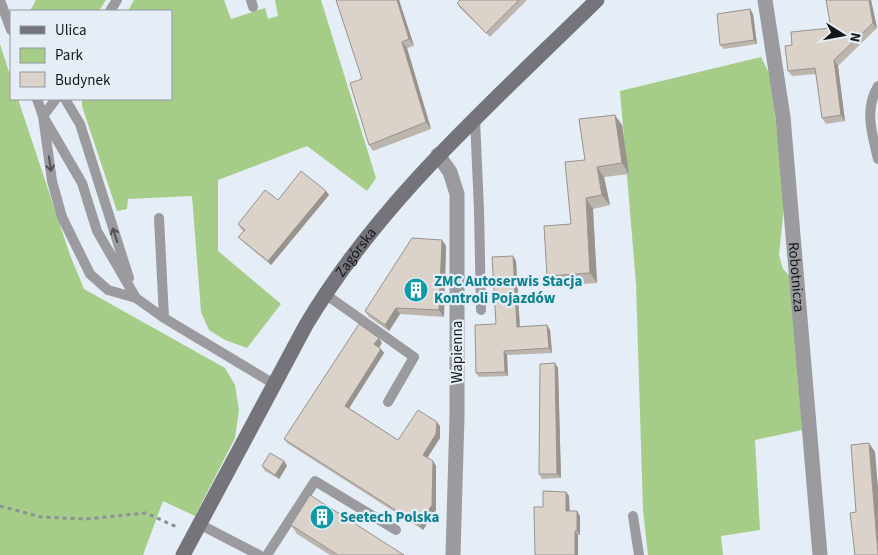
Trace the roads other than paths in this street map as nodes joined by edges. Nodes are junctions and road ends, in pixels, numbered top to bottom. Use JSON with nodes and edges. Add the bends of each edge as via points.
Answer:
{"nodes":[{"id":1,"x":0,"y":0,"type":"edge"},
{"id":2,"x":597,"y":0,"type":"edge"},
{"id":3,"x":764,"y":0,"type":"edge"},
{"id":4,"x":10,"y":27,"type":"edge"},
{"id":5,"x":878,"y":86,"type":"edge"},
{"id":6,"x":36,"y":100,"type":"edge"},
{"id":7,"x":55,"y":100,"type":"edge"},
{"id":8,"x":66,"y":100,"type":"edge"},
{"id":9,"x":43,"y":116,"type":"junction"},
{"id":10,"x":475,"y":119,"type":"junction"},
{"id":11,"x":438,"y":155,"type":"junction"},
{"id":12,"x":878,"y":159,"type":"edge"},
{"id":13,"x":159,"y":218,"type":"dead end"},
{"id":14,"x":325,"y":294,"type":"junction"},
{"id":15,"x":136,"y":298,"type":"junction"},
{"id":16,"x":481,"y":310,"type":"dead end"},
{"id":17,"x":164,"y":318,"type":"junction"},
{"id":18,"x":274,"y":384,"type":"junction"},
{"id":19,"x":388,"y":402,"type":"dead end"},
{"id":20,"x":633,"y":516,"type":"dead end"},
{"id":21,"x":196,"y":529,"type":"junction"},
{"id":22,"x":396,"y":530,"type":"dead end"},
{"id":23,"x":183,"y":555,"type":"edge"},
{"id":24,"x":259,"y":555,"type":"edge"},
{"id":25,"x":266,"y":555,"type":"edge"},
{"id":26,"x":452,"y":555,"type":"edge"},
{"id":27,"x":639,"y":555,"type":"edge"},
{"id":28,"x":820,"y":555,"type":"edge"}],
"edges":[{"from":1,"to":4,"type":"lane"},
{"from":2,"to":10,"type":"street","name":"Zagórska"},
{"from":3,"to":28,"type":"street","name":"Robotnicza","via":[[783,117]]},
{"from":5,"to":12,"type":"lane","via":[[873,94],[869,120]]},
{"from":6,"to":9,"type":"lane"},
{"from":7,"to":9,"type":"lane"},
{"from":15,"to":8,"type":"lane","one_way":true,"via":[[80,124]]},
{"from":9,"to":15,"type":"lane","via":[[82,183],[97,231]]},
{"from":9,"to":15,"type":"lane","one_way":true,"via":[[52,181],[62,217],[90,274],[108,290]]},
{"from":10,"to":11,"type":"street","name":"Zagórska"},
{"from":10,"to":16,"type":"lane"},
{"from":11,"to":14,"type":"street","name":"Zagórska","via":[[350,257]]},
{"from":11,"to":26,"type":"street","name":"Wapienna","via":[[450,172],[456,194],[457,416]]},
{"from":13,"to":17,"type":"lane"},
{"from":14,"to":18,"type":"street","name":"Zagórska"},
{"from":14,"to":19,"type":"lane","via":[[414,357]]},
{"from":15,"to":17,"type":"lane"},
{"from":17,"to":18,"type":"lane"},
{"from":18,"to":21,"type":"street","name":"Zagórska"},
{"from":20,"to":27,"type":"lane"},
{"from":21,"to":23,"type":"street","name":"Zagórska"},
{"from":21,"to":24,"type":"lane"},
{"from":22,"to":25,"type":"lane","via":[[316,480]]}]}
